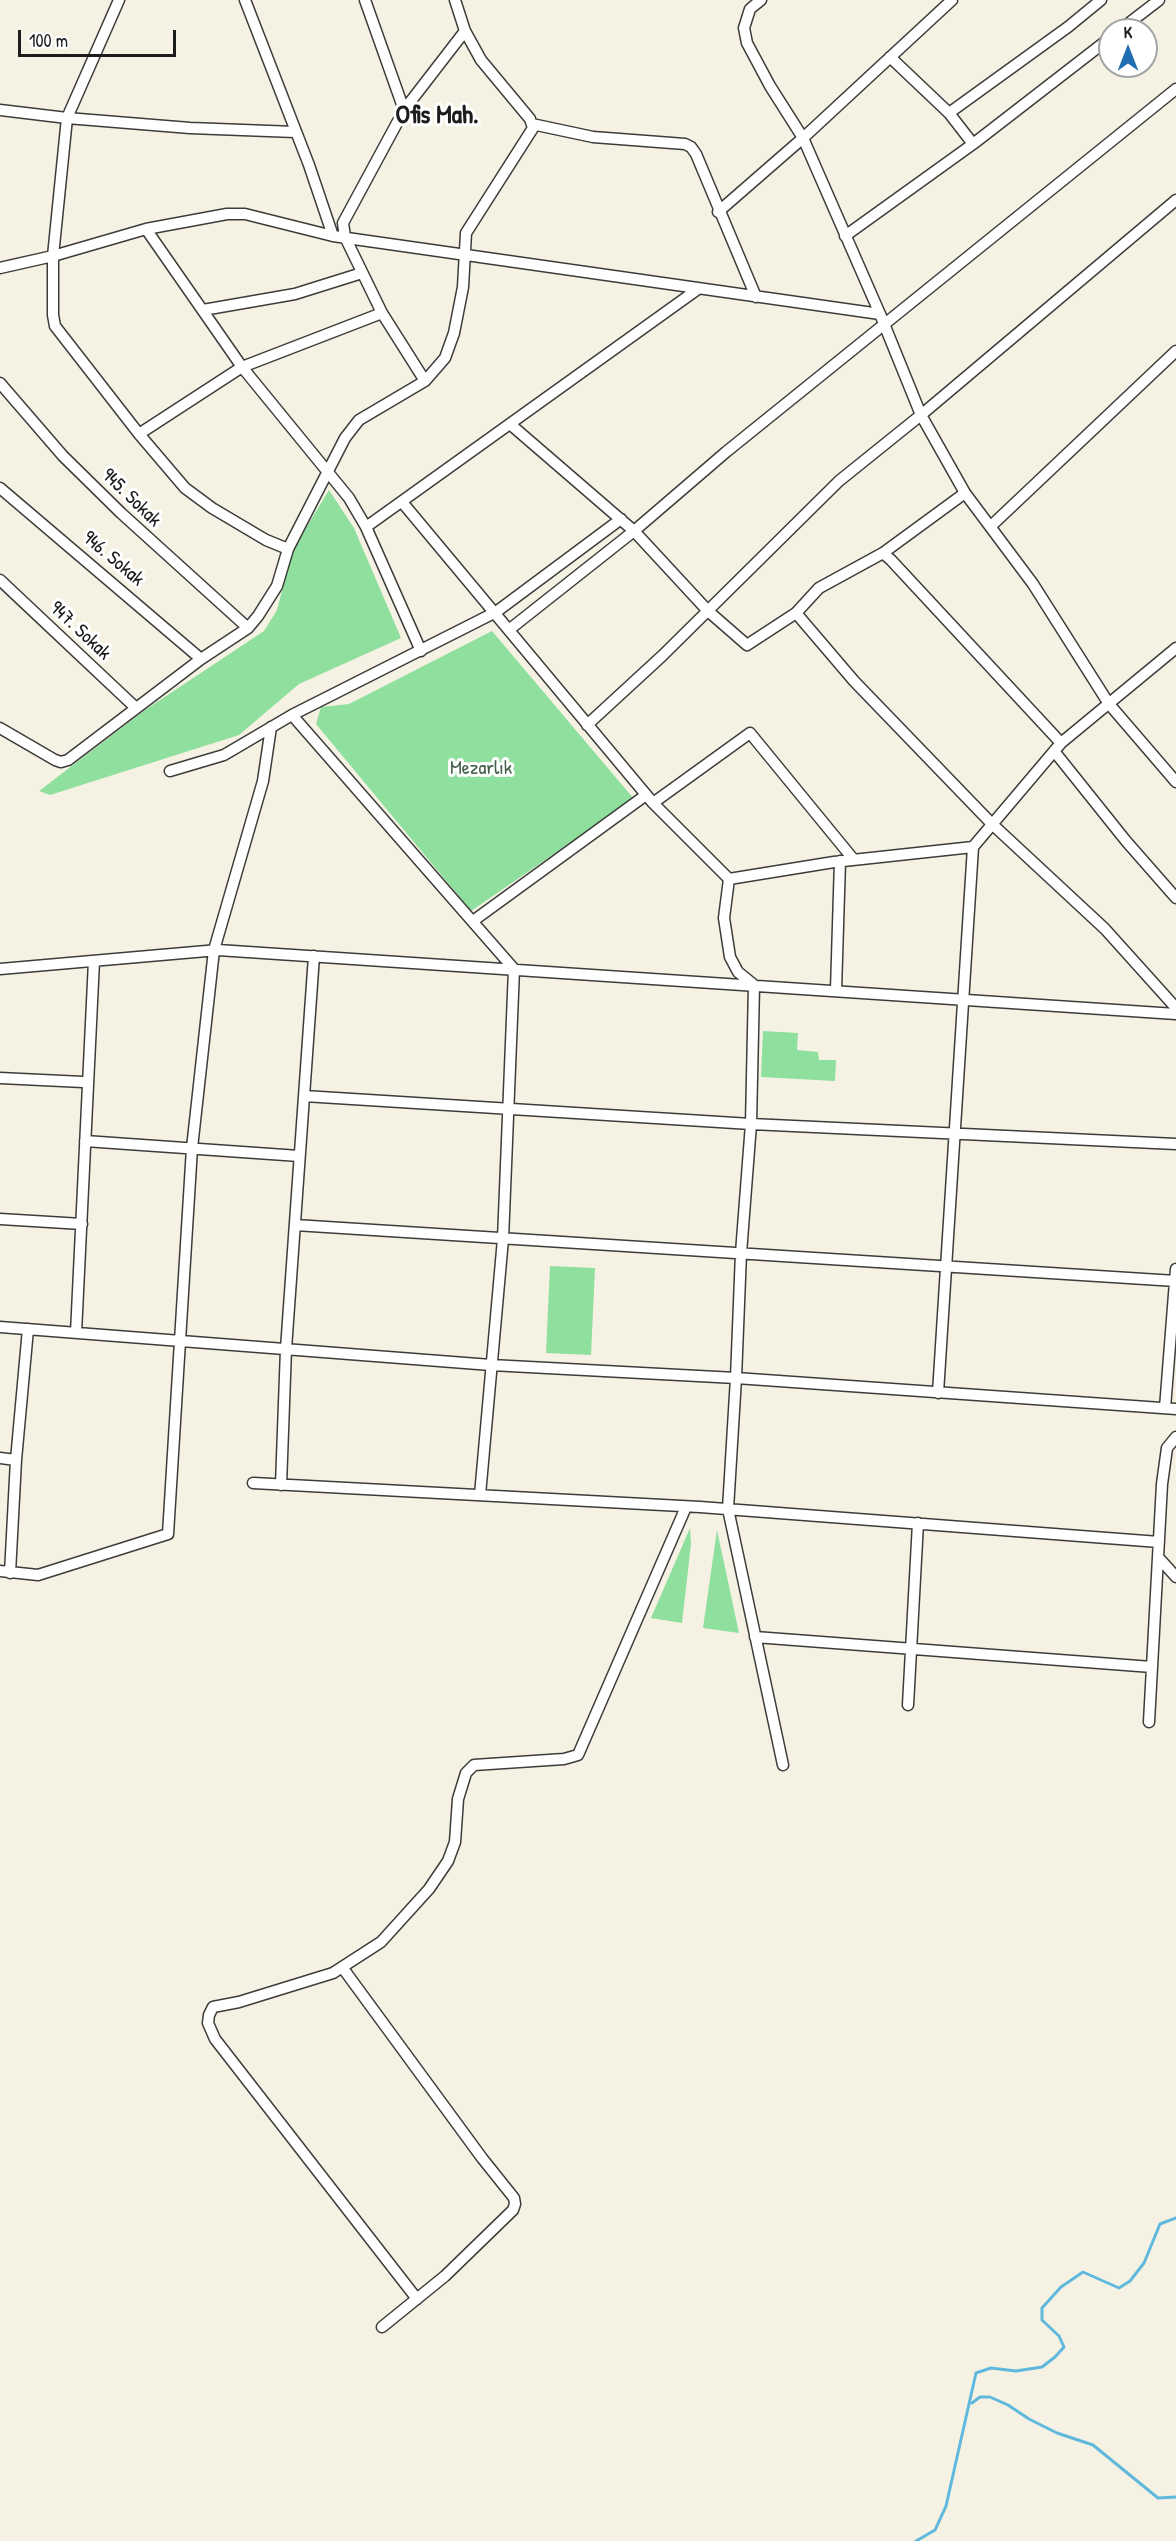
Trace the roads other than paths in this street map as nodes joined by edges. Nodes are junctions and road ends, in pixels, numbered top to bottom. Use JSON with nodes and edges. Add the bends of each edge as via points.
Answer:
{"nodes":[{"id":1,"x":119,"y":0,"type":"edge"},
{"id":2,"x":365,"y":0,"type":"edge"},
{"id":3,"x":456,"y":0,"type":"edge"},
{"id":4,"x":761,"y":0,"type":"edge"},
{"id":5,"x":952,"y":0,"type":"edge"},
{"id":6,"x":1101,"y":0,"type":"edge"},
{"id":7,"x":1159,"y":0,"type":"edge"},
{"id":8,"x":249,"y":3,"type":"edge"},
{"id":9,"x":1136,"y":18,"type":"edge"},
{"id":10,"x":465,"y":31,"type":"junction"},
{"id":11,"x":1098,"y":47,"type":"edge"},
{"id":12,"x":890,"y":57,"type":"junction"},
{"id":13,"x":1176,"y":89,"type":"edge"},
{"id":14,"x":0,"y":110,"type":"edge"},
{"id":15,"x":404,"y":110,"type":"junction"},
{"id":16,"x":949,"y":113,"type":"junction"},
{"id":17,"x":67,"y":118,"type":"junction"},
{"id":18,"x":532,"y":124,"type":"junction"},
{"id":19,"x":295,"y":132,"type":"junction"},
{"id":20,"x":803,"y":138,"type":"junction"},
{"id":21,"x":973,"y":144,"type":"junction"},
{"id":22,"x":1176,"y":200,"type":"edge"},
{"id":23,"x":718,"y":212,"type":"junction"},
{"id":24,"x":146,"y":229,"type":"junction"},
{"id":25,"x":333,"y":236,"type":"junction"},
{"id":26,"x":845,"y":236,"type":"junction"},
{"id":27,"x":345,"y":237,"type":"junction"},
{"id":28,"x":466,"y":255,"type":"junction"},
{"id":29,"x":53,"y":256,"type":"junction"},
{"id":30,"x":0,"y":268,"type":"edge"},
{"id":31,"x":362,"y":273,"type":"junction"},
{"id":32,"x":698,"y":289,"type":"junction"},
{"id":33,"x":756,"y":297,"type":"junction"},
{"id":34,"x":203,"y":310,"type":"junction"},
{"id":35,"x":382,"y":313,"type":"junction"},
{"id":36,"x":880,"y":314,"type":"junction"},
{"id":37,"x":884,"y":325,"type":"junction"},
{"id":38,"x":1176,"y":351,"type":"edge"},
{"id":39,"x":242,"y":367,"type":"junction"},
{"id":40,"x":425,"y":381,"type":"junction"},
{"id":41,"x":0,"y":383,"type":"edge"},
{"id":42,"x":921,"y":415,"type":"junction"},
{"id":43,"x":510,"y":424,"type":"junction"},
{"id":44,"x":139,"y":435,"type":"junction"},
{"id":45,"x":328,"y":471,"type":"junction"},
{"id":46,"x":0,"y":488,"type":"edge"},
{"id":47,"x":965,"y":493,"type":"junction"},
{"id":48,"x":402,"y":502,"type":"junction"},
{"id":49,"x":621,"y":519,"type":"junction"},
{"id":50,"x":991,"y":526,"type":"junction"},
{"id":51,"x":366,"y":527,"type":"junction"},
{"id":52,"x":634,"y":531,"type":"junction"},
{"id":53,"x":288,"y":549,"type":"junction"},
{"id":54,"x":883,"y":553,"type":"junction"},
{"id":55,"x":0,"y":580,"type":"edge"},
{"id":56,"x":708,"y":611,"type":"junction"},
{"id":57,"x":496,"y":612,"type":"junction"},
{"id":58,"x":795,"y":613,"type":"junction"},
{"id":59,"x":248,"y":628,"type":"junction"},
{"id":60,"x":510,"y":629,"type":"junction"},
{"id":61,"x":1176,"y":648,"type":"edge"},
{"id":62,"x":421,"y":651,"type":"junction"},
{"id":63,"x":201,"y":659,"type":"junction"},
{"id":64,"x":1109,"y":704,"type":"junction"},
{"id":65,"x":136,"y":708,"type":"junction"},
{"id":66,"x":292,"y":715,"type":"junction"},
{"id":67,"x":587,"y":725,"type":"junction"},
{"id":68,"x":272,"y":727,"type":"junction"},
{"id":69,"x":0,"y":728,"type":"edge"},
{"id":70,"x":1058,"y":747,"type":"junction"},
{"id":71,"x":170,"y":771,"type":"dead end"},
{"id":72,"x":1176,"y":782,"type":"edge"},
{"id":73,"x":650,"y":799,"type":"junction"},
{"id":74,"x":992,"y":824,"type":"junction"},
{"id":75,"x":973,"y":847,"type":"junction"},
{"id":76,"x":854,"y":860,"type":"junction"},
{"id":77,"x":840,"y":861,"type":"junction"},
{"id":78,"x":729,"y":879,"type":"junction"},
{"id":79,"x":1176,"y":898,"type":"edge"},
{"id":80,"x":472,"y":921,"type":"junction"},
{"id":81,"x":214,"y":950,"type":"junction"},
{"id":82,"x":314,"y":956,"type":"junction"},
{"id":83,"x":94,"y":961,"type":"junction"},
{"id":84,"x":0,"y":969,"type":"edge"},
{"id":85,"x":513,"y":969,"type":"junction"},
{"id":86,"x":754,"y":985,"type":"junction"},
{"id":87,"x":836,"y":990,"type":"junction"},
{"id":88,"x":963,"y":999,"type":"junction"},
{"id":89,"x":1176,"y":1008,"type":"edge"},
{"id":90,"x":1176,"y":1014,"type":"edge"},
{"id":91,"x":0,"y":1078,"type":"edge"},
{"id":92,"x":83,"y":1082,"type":"dead end"},
{"id":93,"x":304,"y":1096,"type":"junction"},
{"id":94,"x":509,"y":1109,"type":"junction"},
{"id":95,"x":751,"y":1124,"type":"junction"},
{"id":96,"x":956,"y":1135,"type":"junction"},
{"id":97,"x":86,"y":1141,"type":"junction"},
{"id":98,"x":1176,"y":1144,"type":"edge"},
{"id":99,"x":192,"y":1149,"type":"junction"},
{"id":100,"x":299,"y":1156,"type":"junction"},
{"id":101,"x":0,"y":1219,"type":"edge"},
{"id":102,"x":82,"y":1224,"type":"junction"},
{"id":103,"x":295,"y":1225,"type":"junction"},
{"id":104,"x":503,"y":1239,"type":"junction"},
{"id":105,"x":741,"y":1253,"type":"junction"},
{"id":106,"x":945,"y":1266,"type":"junction"},
{"id":107,"x":1176,"y":1269,"type":"edge"},
{"id":108,"x":1175,"y":1281,"type":"edge"},
{"id":109,"x":0,"y":1327,"type":"edge"},
{"id":110,"x":28,"y":1329,"type":"junction"},
{"id":111,"x":76,"y":1333,"type":"junction"},
{"id":112,"x":180,"y":1341,"type":"junction"},
{"id":113,"x":286,"y":1349,"type":"junction"},
{"id":114,"x":491,"y":1365,"type":"junction"},
{"id":115,"x":736,"y":1378,"type":"junction"},
{"id":116,"x":938,"y":1393,"type":"junction"},
{"id":117,"x":1171,"y":1408,"type":"edge"},
{"id":118,"x":1176,"y":1437,"type":"edge"},
{"id":119,"x":0,"y":1458,"type":"edge"},
{"id":120,"x":16,"y":1460,"type":"junction"},
{"id":121,"x":253,"y":1483,"type":"dead end"},
{"id":122,"x":281,"y":1485,"type":"junction"},
{"id":123,"x":480,"y":1495,"type":"junction"},
{"id":124,"x":686,"y":1507,"type":"junction"},
{"id":125,"x":728,"y":1509,"type":"junction"},
{"id":126,"x":918,"y":1523,"type":"junction"},
{"id":127,"x":1159,"y":1542,"type":"junction"},
{"id":128,"x":1158,"y":1557,"type":"junction"},
{"id":129,"x":5,"y":1572,"type":"edge"},
{"id":130,"x":1176,"y":1577,"type":"edge"},
{"id":131,"x":755,"y":1638,"type":"junction"},
{"id":132,"x":912,"y":1648,"type":"junction"},
{"id":133,"x":1152,"y":1667,"type":"junction"},
{"id":134,"x":908,"y":1705,"type":"dead end"},
{"id":135,"x":1149,"y":1722,"type":"dead end"},
{"id":136,"x":783,"y":1765,"type":"dead end"},
{"id":137,"x":342,"y":1967,"type":"junction"},
{"id":138,"x":417,"y":2299,"type":"junction"},
{"id":139,"x":382,"y":2327,"type":"dead end"}],
"edges":[{"from":1,"to":17,"type":"street"},
{"from":2,"to":15,"type":"street"},
{"from":3,"to":10,"type":"street"},
{"from":4,"to":20,"type":"street","via":[[750,9],[744,28],[747,43]]},
{"from":5,"to":12,"type":"street"},
{"from":6,"to":16,"type":"street"},
{"from":7,"to":9,"type":"street"},
{"from":8,"to":19,"type":"street"},
{"from":10,"to":15,"type":"street"},
{"from":10,"to":18,"type":"street","via":[[481,60]]},
{"from":11,"to":21,"type":"street"},
{"from":12,"to":16,"type":"street"},
{"from":12,"to":20,"type":"street"},
{"from":13,"to":37,"type":"street"},
{"from":14,"to":17,"type":"street"},
{"from":15,"to":27,"type":"street","via":[[343,223]]},
{"from":16,"to":21,"type":"street"},
{"from":17,"to":19,"type":"street"},
{"from":17,"to":29,"type":"street"},
{"from":18,"to":23,"type":"street","via":[[593,137],[685,144],[696,154]]},
{"from":18,"to":28,"type":"street","via":[[533,129],[466,233]]},
{"from":19,"to":25,"type":"street"},
{"from":20,"to":23,"type":"street"},
{"from":20,"to":26,"type":"street"},
{"from":21,"to":26,"type":"street"},
{"from":22,"to":42,"type":"street"},
{"from":23,"to":33,"type":"street"},
{"from":24,"to":25,"type":"street","via":[[245,214]]},
{"from":24,"to":29,"type":"street"},
{"from":24,"to":34,"type":"street"},
{"from":25,"to":27,"type":"street"},
{"from":26,"to":36,"type":"street"},
{"from":27,"to":28,"type":"street"},
{"from":27,"to":31,"type":"street"},
{"from":28,"to":32,"type":"street"},
{"from":28,"to":40,"type":"street","via":[[454,333],[445,358]]},
{"from":29,"to":30,"type":"street"},
{"from":29,"to":44,"type":"street","via":[[55,326]]},
{"from":31,"to":34,"type":"street","via":[[295,294]]},
{"from":31,"to":35,"type":"street"},
{"from":32,"to":33,"type":"street"},
{"from":32,"to":43,"type":"street"},
{"from":33,"to":36,"type":"street"},
{"from":34,"to":39,"type":"street"},
{"from":35,"to":39,"type":"street"},
{"from":35,"to":40,"type":"street"},
{"from":36,"to":37,"type":"street"},
{"from":37,"to":42,"type":"street"},
{"from":37,"to":52,"type":"street"},
{"from":38,"to":50,"type":"street"},
{"from":39,"to":44,"type":"street"},
{"from":39,"to":45,"type":"street"},
{"from":40,"to":45,"type":"street","via":[[360,420],[345,438]]},
{"from":41,"to":59,"type":"street","name":"945. Sokak","via":[[79,473]]},
{"from":42,"to":47,"type":"street"},
{"from":42,"to":56,"type":"street","via":[[839,481]]},
{"from":43,"to":48,"type":"street"},
{"from":43,"to":49,"type":"street"},
{"from":44,"to":53,"type":"street","via":[[185,488],[266,540]]},
{"from":45,"to":51,"type":"street"},
{"from":45,"to":53,"type":"street"},
{"from":46,"to":63,"type":"street","name":"946. Sokak"},
{"from":47,"to":50,"type":"street"},
{"from":47,"to":54,"type":"street"},
{"from":48,"to":51,"type":"street"},
{"from":48,"to":57,"type":"street"},
{"from":49,"to":52,"type":"street"},
{"from":49,"to":57,"type":"street"},
{"from":50,"to":64,"type":"street","via":[[1034,584]]},
{"from":51,"to":62,"type":"street"},
{"from":52,"to":56,"type":"street"},
{"from":52,"to":60,"type":"street"},
{"from":53,"to":59,"type":"street","via":[[277,586]]},
{"from":54,"to":58,"type":"street","via":[[819,588]]},
{"from":54,"to":70,"type":"street"},
{"from":55,"to":65,"type":"street","name":"947. Sokak"},
{"from":56,"to":58,"type":"street","via":[[747,645]]},
{"from":56,"to":67,"type":"street"},
{"from":57,"to":60,"type":"street"},
{"from":57,"to":62,"type":"street"},
{"from":58,"to":74,"type":"street","via":[[854,681]]},
{"from":59,"to":63,"type":"street"},
{"from":60,"to":67,"type":"street"},
{"from":61,"to":64,"type":"street"},
{"from":62,"to":66,"type":"street"},
{"from":63,"to":65,"type":"street"},
{"from":64,"to":70,"type":"street"},
{"from":64,"to":72,"type":"street"},
{"from":65,"to":69,"type":"street","via":[[61,762]]},
{"from":66,"to":68,"type":"street"},
{"from":66,"to":80,"type":"street"},
{"from":67,"to":73,"type":"street"},
{"from":68,"to":71,"type":"street","via":[[224,755]]},
{"from":68,"to":81,"type":"street","via":[[263,781]]},
{"from":70,"to":74,"type":"street"},
{"from":70,"to":79,"type":"street","via":[[1125,841]]},
{"from":73,"to":76,"type":"street","via":[[750,734]]},
{"from":73,"to":78,"type":"street"},
{"from":73,"to":80,"type":"street"},
{"from":74,"to":75,"type":"street"},
{"from":74,"to":89,"type":"street","via":[[1082,905]]},
{"from":75,"to":76,"type":"street"},
{"from":75,"to":88,"type":"street"},
{"from":76,"to":77,"type":"street"},
{"from":77,"to":78,"type":"street"},
{"from":77,"to":87,"type":"street"},
{"from":78,"to":86,"type":"street","via":[[724,918],[730,957],[738,972]]},
{"from":80,"to":85,"type":"street"},
{"from":81,"to":82,"type":"street"},
{"from":81,"to":83,"type":"street"},
{"from":81,"to":99,"type":"street"},
{"from":82,"to":85,"type":"street"},
{"from":82,"to":93,"type":"street"},
{"from":83,"to":84,"type":"street"},
{"from":83,"to":97,"type":"street"},
{"from":85,"to":86,"type":"street"},
{"from":85,"to":94,"type":"street"},
{"from":86,"to":87,"type":"street"},
{"from":86,"to":95,"type":"street"},
{"from":87,"to":88,"type":"street"},
{"from":88,"to":90,"type":"street"},
{"from":88,"to":96,"type":"street"},
{"from":91,"to":92,"type":"street"},
{"from":93,"to":94,"type":"street"},
{"from":93,"to":100,"type":"street"},
{"from":94,"to":95,"type":"street"},
{"from":94,"to":104,"type":"street"},
{"from":95,"to":96,"type":"street"},
{"from":95,"to":105,"type":"street"},
{"from":96,"to":98,"type":"street"},
{"from":96,"to":106,"type":"street"},
{"from":97,"to":99,"type":"street"},
{"from":97,"to":102,"type":"street"},
{"from":99,"to":100,"type":"street"},
{"from":99,"to":112,"type":"street"},
{"from":100,"to":103,"type":"street"},
{"from":101,"to":102,"type":"street"},
{"from":102,"to":111,"type":"street"},
{"from":103,"to":104,"type":"street"},
{"from":103,"to":113,"type":"street"},
{"from":104,"to":105,"type":"street"},
{"from":104,"to":114,"type":"street"},
{"from":105,"to":106,"type":"street"},
{"from":105,"to":115,"type":"street"},
{"from":106,"to":108,"type":"street"},
{"from":106,"to":116,"type":"street"},
{"from":107,"to":108,"type":"street"},
{"from":108,"to":117,"type":"street"},
{"from":109,"to":110,"type":"street"},
{"from":110,"to":111,"type":"street"},
{"from":110,"to":120,"type":"street"},
{"from":111,"to":112,"type":"street"},
{"from":112,"to":113,"type":"street"},
{"from":112,"to":129,"type":"street","via":[[168,1534],[38,1575]]},
{"from":113,"to":114,"type":"street"},
{"from":113,"to":122,"type":"street"},
{"from":114,"to":115,"type":"street"},
{"from":114,"to":123,"type":"street"},
{"from":115,"to":116,"type":"street"},
{"from":115,"to":125,"type":"street"},
{"from":116,"to":117,"type":"street"},
{"from":118,"to":127,"type":"street","via":[[1167,1448]]},
{"from":119,"to":120,"type":"street"},
{"from":120,"to":129,"type":"street"},
{"from":121,"to":122,"type":"street"},
{"from":122,"to":123,"type":"street"},
{"from":123,"to":124,"type":"street"},
{"from":124,"to":125,"type":"street"},
{"from":124,"to":137,"type":"street","via":[[578,1755],[474,1765],[466,1773],[458,1799],[455,1842],[448,1861],[429,1889],[381,1942]]},
{"from":125,"to":126,"type":"street"},
{"from":125,"to":131,"type":"street"},
{"from":126,"to":127,"type":"street"},
{"from":126,"to":132,"type":"street"},
{"from":127,"to":128,"type":"street"},
{"from":128,"to":130,"type":"street"},
{"from":128,"to":133,"type":"street"},
{"from":131,"to":132,"type":"street"},
{"from":131,"to":136,"type":"street"},
{"from":132,"to":133,"type":"street"},
{"from":132,"to":134,"type":"street"},
{"from":133,"to":135,"type":"street"},
{"from":137,"to":138,"type":"street","via":[[514,2198],[513,2210]]},
{"from":137,"to":138,"type":"street","via":[[333,1973],[213,2007],[208,2023],[215,2039]]},
{"from":138,"to":139,"type":"street"}]}
